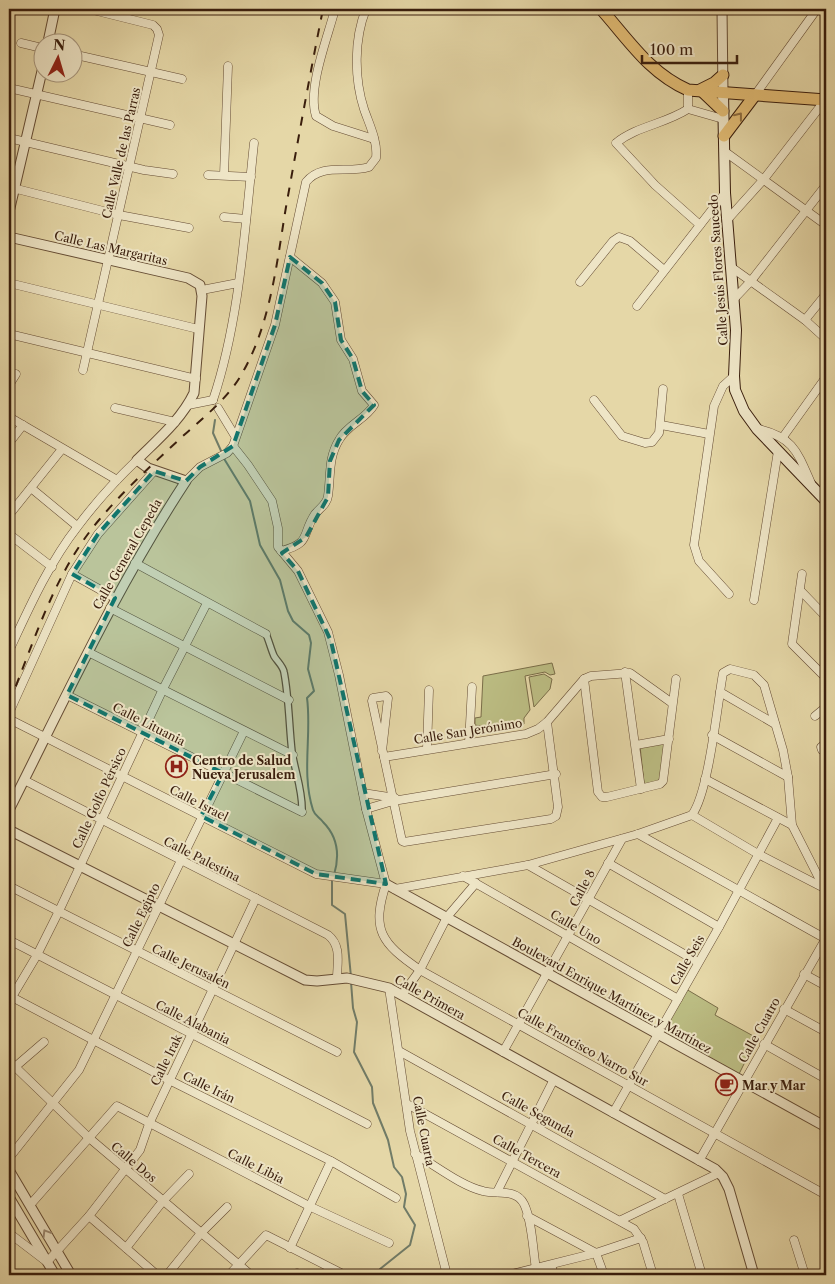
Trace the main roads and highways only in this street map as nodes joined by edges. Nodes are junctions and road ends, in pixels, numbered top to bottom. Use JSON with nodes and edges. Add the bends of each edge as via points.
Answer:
{"nodes":[{"id":1,"x":601,"y":9,"type":"edge"},
{"id":2,"x":723,"y":75,"type":"road end"},
{"id":3,"x":696,"y":90,"type":"junction"},
{"id":4,"x":723,"y":93,"type":"junction"},
{"id":5,"x":754,"y":96,"type":"junction"},
{"id":6,"x":826,"y":100,"type":"edge"},
{"id":7,"x":723,"y":115,"type":"junction"},
{"id":8,"x":724,"y":136,"type":"junction"},
{"id":9,"x":826,"y":501,"type":"edge"}],
"edges":[{"from":1,"to":3,"type":"main road","via":[[651,68],[674,84]]},
{"from":2,"to":3,"type":"main road","via":[[714,83]]},
{"from":3,"to":4,"type":"main road"},
{"from":3,"to":7,"type":"main road"},
{"from":4,"to":5,"type":"main road"},
{"from":4,"to":7,"type":"main road","name":"Calle Jesús Flores Saucedo"},
{"from":5,"to":6,"type":"main road"},
{"from":8,"to":5,"type":"main road","one_way":true},
{"from":7,"to":8,"type":"main road","name":"Calle Jesús Flores Saucedo"},
{"from":8,"to":9,"type":"main road","name":"Calle Jesús Flores Saucedo","via":[[725,193],[736,330],[734,376],[738,400],[757,429]]}]}
